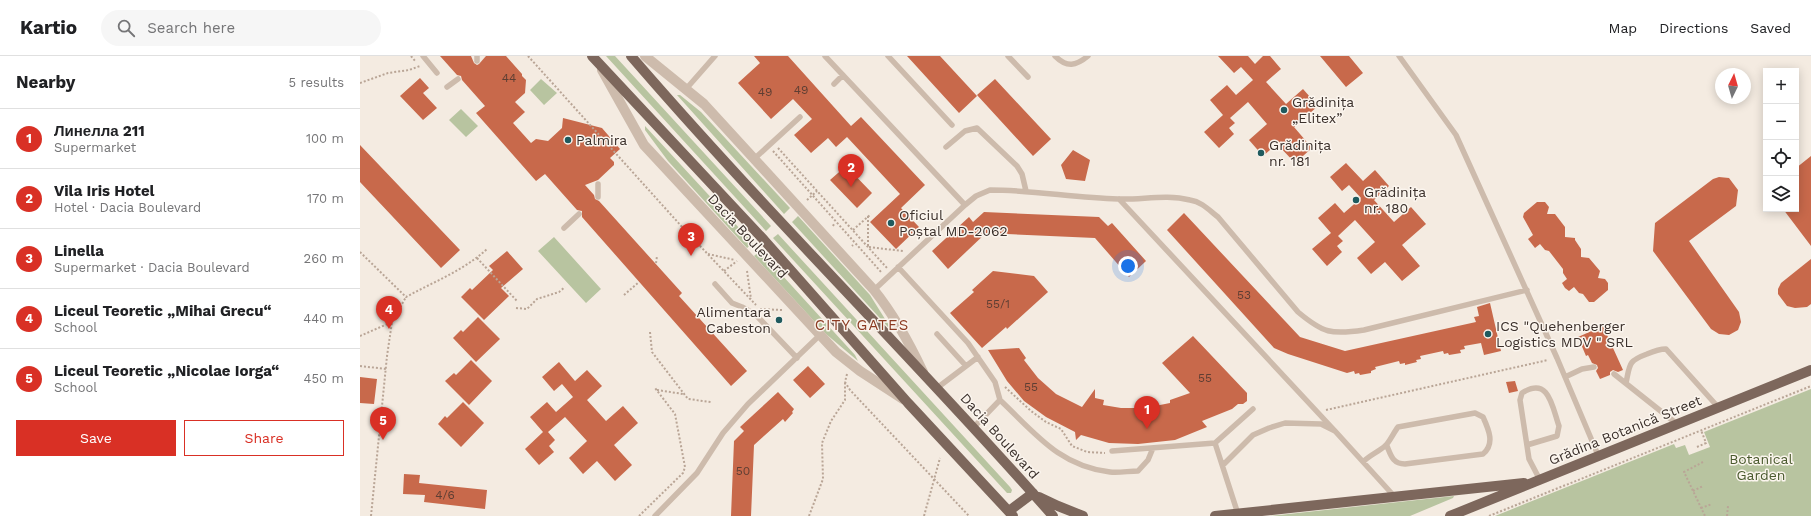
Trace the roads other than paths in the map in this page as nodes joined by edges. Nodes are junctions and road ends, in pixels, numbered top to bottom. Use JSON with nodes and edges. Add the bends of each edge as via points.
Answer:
{"nodes":[{"id":1,"x":423,"y":56,"type":"edge"},
{"id":2,"x":632,"y":56,"type":"edge"},
{"id":3,"x":645,"y":56,"type":"edge"},
{"id":4,"x":714,"y":56,"type":"edge"},
{"id":5,"x":825,"y":56,"type":"edge"},
{"id":6,"x":888,"y":56,"type":"edge"},
{"id":7,"x":1008,"y":56,"type":"edge"},
{"id":8,"x":1056,"y":56,"type":"edge"},
{"id":9,"x":1088,"y":56,"type":"edge"},
{"id":10,"x":1399,"y":56,"type":"edge"},
{"id":11,"x":594,"y":59,"type":"edge"},
{"id":12,"x":437,"y":73,"type":"dead end"},
{"id":13,"x":843,"y":75,"type":"junction"},
{"id":14,"x":1028,"y":77,"type":"dead end"},
{"id":15,"x":458,"y":79,"type":"dead end"},
{"id":16,"x":834,"y":84,"type":"dead end"},
{"id":17,"x":447,"y":87,"type":"dead end"},
{"id":18,"x":686,"y":89,"type":"junction"},
{"id":19,"x":800,"y":117,"type":"dead end"},
{"id":20,"x":952,"y":125,"type":"dead end"},
{"id":21,"x":946,"y":147,"type":"dead end"},
{"id":22,"x":754,"y":159,"type":"junction"},
{"id":23,"x":598,"y":184,"type":"dead end"},
{"id":24,"x":1026,"y":191,"type":"junction"},
{"id":25,"x":598,"y":197,"type":"dead end"},
{"id":26,"x":1119,"y":199,"type":"junction"},
{"id":27,"x":966,"y":205,"type":"junction"},
{"id":28,"x":579,"y":214,"type":"dead end"},
{"id":29,"x":564,"y":228,"type":"dead end"},
{"id":30,"x":898,"y":267,"type":"junction"},
{"id":31,"x":715,"y":284,"type":"dead end"},
{"id":32,"x":874,"y":290,"type":"junction"},
{"id":33,"x":1527,"y":290,"type":"junction"},
{"id":34,"x":937,"y":334,"type":"dead end"},
{"id":35,"x":820,"y":335,"type":"junction"},
{"id":36,"x":978,"y":357,"type":"junction"},
{"id":37,"x":797,"y":358,"type":"junction"},
{"id":38,"x":966,"y":366,"type":"junction"},
{"id":39,"x":1594,"y":367,"type":"dead end"},
{"id":40,"x":1811,"y":370,"type":"edge"},
{"id":41,"x":1614,"y":374,"type":"dead end"},
{"id":42,"x":925,"y":375,"type":"junction"},
{"id":43,"x":1565,"y":377,"type":"junction"},
{"id":44,"x":1626,"y":383,"type":"junction"},
{"id":45,"x":937,"y":388,"type":"junction"},
{"id":46,"x":1000,"y":400,"type":"junction"},
{"id":47,"x":908,"y":402,"type":"junction"},
{"id":48,"x":1718,"y":407,"type":"junction"},
{"id":49,"x":1253,"y":409,"type":"dead end"},
{"id":50,"x":1677,"y":424,"type":"junction"},
{"id":51,"x":973,"y":428,"type":"junction"},
{"id":52,"x":1335,"y":431,"type":"junction"},
{"id":53,"x":1215,"y":443,"type":"junction"},
{"id":54,"x":1527,"y":445,"type":"junction"},
{"id":55,"x":1387,"y":446,"type":"junction"},
{"id":56,"x":1153,"y":448,"type":"junction"},
{"id":57,"x":1112,"y":451,"type":"road end"},
{"id":58,"x":1598,"y":455,"type":"junction"},
{"id":59,"x":1364,"y":462,"type":"junction"},
{"id":60,"x":1223,"y":465,"type":"junction"},
{"id":61,"x":1538,"y":481,"type":"junction"},
{"id":62,"x":1033,"y":493,"type":"junction"},
{"id":63,"x":1394,"y":496,"type":"junction"},
{"id":64,"x":1011,"y":514,"type":"edge"},
{"id":65,"x":1238,"y":514,"type":"junction"},
{"id":66,"x":655,"y":516,"type":"edge"},
{"id":67,"x":1053,"y":516,"type":"edge"},
{"id":68,"x":1083,"y":516,"type":"edge"},
{"id":69,"x":1215,"y":516,"type":"edge"},
{"id":70,"x":1450,"y":516,"type":"edge"}],
"edges":[{"from":1,"to":12,"type":"lane"},
{"from":2,"to":42,"type":"main road","name":"Dacia Boulevard","via":[[782,224]]},
{"from":3,"to":18,"type":"street","name":"Dacia Boulevard"},
{"from":4,"to":18,"type":"lane"},
{"from":5,"to":13,"type":"lane"},
{"from":6,"to":20,"type":"lane"},
{"from":7,"to":14,"type":"lane"},
{"from":8,"to":9,"type":"lane","via":[[1064,63],[1074,65]]},
{"from":10,"to":33,"type":"lane","via":[[1456,135]]},
{"from":11,"to":35,"type":"street","name":"Dacia Boulevard","via":[[644,145]]},
{"from":11,"to":47,"type":"main road","name":"Dacia Boulevard","via":[[764,240]]},
{"from":13,"to":16,"type":"lane"},
{"from":13,"to":27,"type":"lane"},
{"from":15,"to":17,"type":"lane"},
{"from":18,"to":22,"type":"street","name":"Dacia Boulevard","via":[[704,104]]},
{"from":19,"to":22,"type":"lane"},
{"from":21,"to":24,"type":"lane","via":[[965,131],[977,128],[1017,166]]},
{"from":22,"to":32,"type":"street","name":"Dacia Boulevard"},
{"from":23,"to":25,"type":"lane"},
{"from":24,"to":26,"type":"lane"},
{"from":24,"to":27,"type":"lane","via":[[990,190],[976,196]]},
{"from":26,"to":33,"type":"lane","via":[[1160,196],[1192,200],[1205,205],[1298,312],[1312,324],[1331,332],[1341,334],[1364,330]]},
{"from":26,"to":52,"type":"lane"},
{"from":27,"to":30,"type":"lane"},
{"from":28,"to":29,"type":"lane"},
{"from":30,"to":32,"type":"lane"},
{"from":30,"to":36,"type":"lane"},
{"from":31,"to":37,"type":"lane","via":[[732,303],[756,316]]},
{"from":32,"to":42,"type":"street","name":"Dacia Boulevard","via":[[906,336]]},
{"from":33,"to":43,"type":"lane"},
{"from":34,"to":38,"type":"lane"},
{"from":35,"to":37,"type":"lane"},
{"from":35,"to":47,"type":"street","name":"Dacia Boulevard","via":[[860,371]]},
{"from":36,"to":38,"type":"lane"},
{"from":36,"to":46,"type":"lane","via":[[995,382]]},
{"from":37,"to":66,"type":"lane","via":[[748,404],[724,432],[697,473]]},
{"from":38,"to":45,"type":"lane"},
{"from":39,"to":43,"type":"lane","via":[[1582,369]]},
{"from":40,"to":48,"type":"main road","name":"Grădina Botanică Street"},
{"from":41,"to":44,"type":"lane"},
{"from":42,"to":45,"type":"main road","name":"Dacia Boulevard"},
{"from":43,"to":58,"type":"lane"},
{"from":44,"to":48,"type":"lane","via":[[1630,365],[1635,358],[1666,349]]},
{"from":44,"to":50,"type":"lane"},
{"from":45,"to":51,"type":"main road","name":"Dacia Boulevard"},
{"from":46,"to":51,"type":"lane"},
{"from":46,"to":56,"type":"lane","via":[[1053,450],[1075,464],[1111,472],[1138,471],[1148,460]]},
{"from":47,"to":64,"type":"main road","name":"Dacia Boulevard"},
{"from":48,"to":50,"type":"main road","name":"Grădina Botanică Street"},
{"from":49,"to":53,"type":"lane"},
{"from":50,"to":58,"type":"main road","name":"Grădina Botanică Street"},
{"from":51,"to":62,"type":"main road","name":"Dacia Boulevard"},
{"from":52,"to":59,"type":"lane"},
{"from":52,"to":60,"type":"lane","via":[[1321,424],[1285,423],[1253,435]]},
{"from":53,"to":56,"type":"lane"},
{"from":53,"to":60,"type":"lane"},
{"from":54,"to":54,"type":"lane","via":[[1520,400],[1522,393],[1530,388],[1544,388],[1559,431],[1557,436]]},
{"from":54,"to":61,"type":"lane","via":[[1529,459]]},
{"from":55,"to":55,"type":"lane","via":[[1398,427],[1475,413],[1483,417],[1488,426],[1491,443],[1483,454],[1405,464],[1394,461]]},
{"from":55,"to":59,"type":"lane","via":[[1371,454]]},
{"from":56,"to":57,"type":"lane"},
{"from":58,"to":61,"type":"main road","name":"Grădina Botanică Street"},
{"from":59,"to":63,"type":"lane"},
{"from":60,"to":65,"type":"lane"},
{"from":61,"to":63,"type":"main road"},
{"from":61,"to":70,"type":"main road","name":"Grădina Botanică Street"},
{"from":62,"to":64,"type":"main road"},
{"from":62,"to":67,"type":"main road","name":"Dacia Boulevard"},
{"from":62,"to":68,"type":"main road"},
{"from":63,"to":65,"type":"main road"},
{"from":65,"to":69,"type":"main road"}]}
